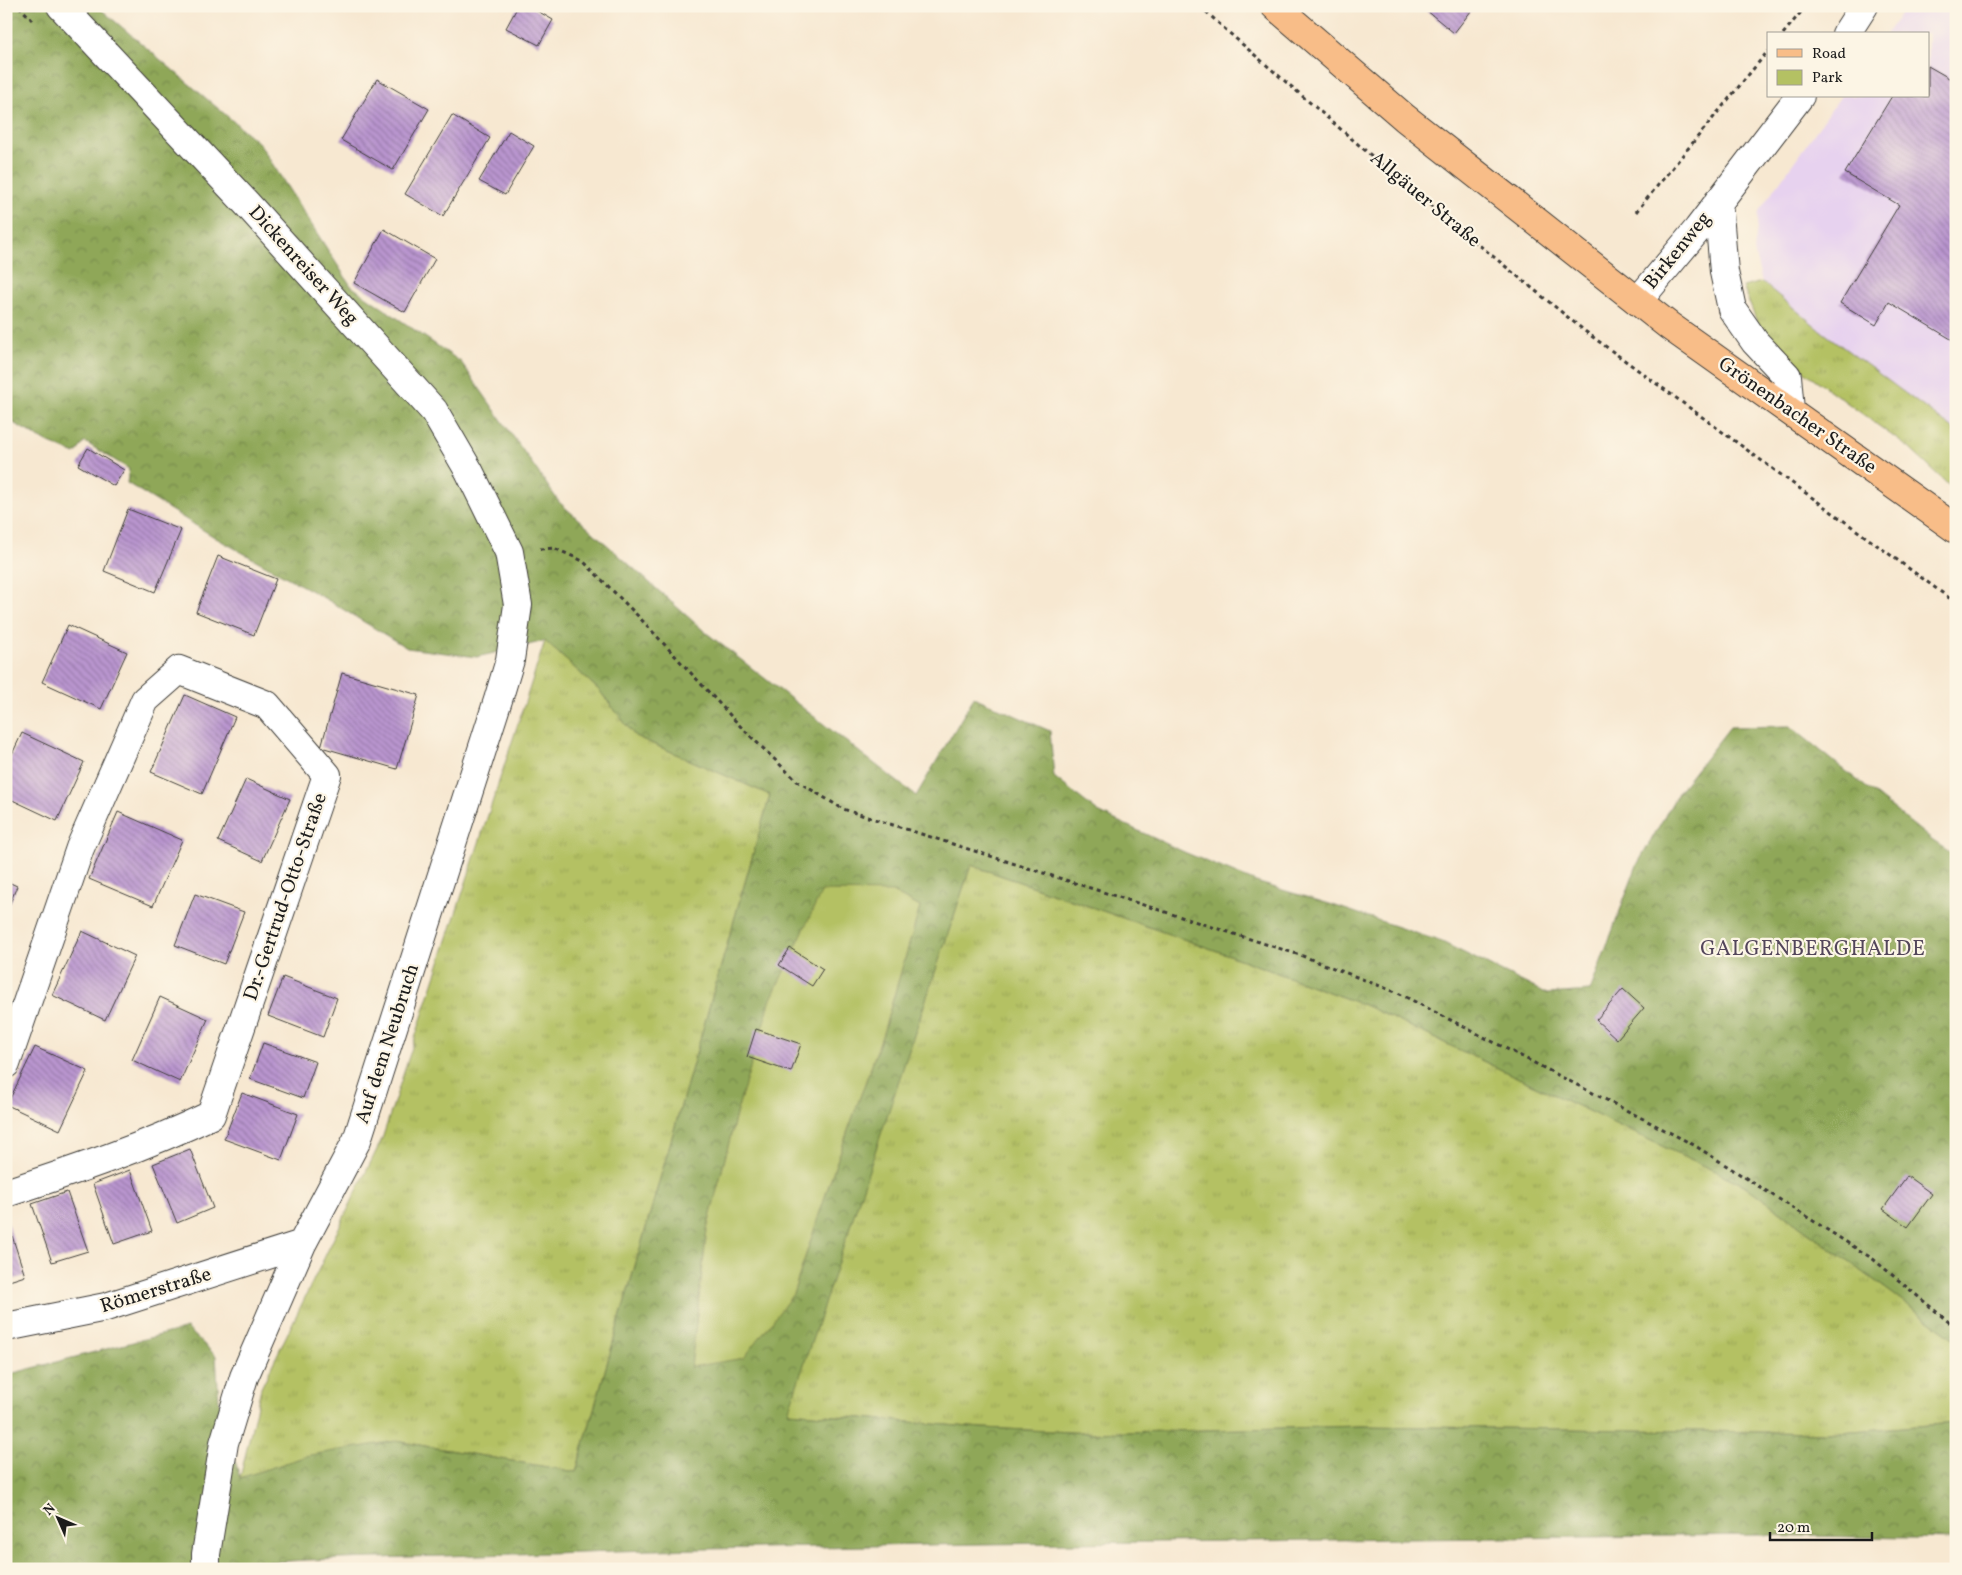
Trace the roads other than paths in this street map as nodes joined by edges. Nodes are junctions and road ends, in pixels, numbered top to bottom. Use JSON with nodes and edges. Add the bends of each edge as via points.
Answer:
{"nodes":[{"id":1,"x":62,"y":6,"type":"edge"},
{"id":2,"x":1275,"y":6,"type":"edge"},
{"id":3,"x":1864,"y":6,"type":"edge"},
{"id":4,"x":1847,"y":32,"type":"edge"},
{"id":5,"x":1798,"y":98,"type":"edge"},
{"id":6,"x":1718,"y":202,"type":"junction"},
{"id":7,"x":1638,"y":301,"type":"junction"},
{"id":8,"x":1790,"y":410,"type":"junction"},
{"id":9,"x":1956,"y":530,"type":"edge"},
{"id":10,"x":508,"y":552,"type":"joint"},
{"id":11,"x":6,"y":1064,"type":"edge"},
{"id":12,"x":6,"y":1193,"type":"edge"},
{"id":13,"x":302,"y":1244,"type":"junction"},
{"id":14,"x":6,"y":1327,"type":"edge"},
{"id":15,"x":206,"y":1569,"type":"edge"}],
"edges":[{"from":1,"to":10,"type":"street","name":"Dickenreiser Weg","via":[[434,411],[469,471]]},
{"from":2,"to":7,"type":"main road","via":[[1405,118]]},
{"from":3,"to":4,"type":"street"},
{"from":5,"to":6,"type":"street","name":"Birkenweg"},
{"from":6,"to":7,"type":"street","name":"Birkenweg"},
{"from":6,"to":8,"type":"street","name":"Birkenweg","via":[[1724,272],[1732,309],[1755,342],[1787,376]]},
{"from":7,"to":8,"type":"main road","name":"Grönenbacher Straße"},
{"from":8,"to":9,"type":"main road","name":"Grönenbacher Straße"},
{"from":10,"to":13,"type":"street","name":"Auf dem Neubruch","via":[[518,605],[510,660],[357,1140]]},
{"from":11,"to":12,"type":"street","name":"Dr.-Gertrud-Otto-Straße","via":[[80,848],[146,700],[179,670],[267,705],[327,775],[211,1115],[163,1138]]},
{"from":13,"to":14,"type":"street","name":"Römerstraße","via":[[106,1307]]},
{"from":13,"to":15,"type":"street","name":"Auf dem Neubruch","via":[[244,1377],[224,1443]]}]}
